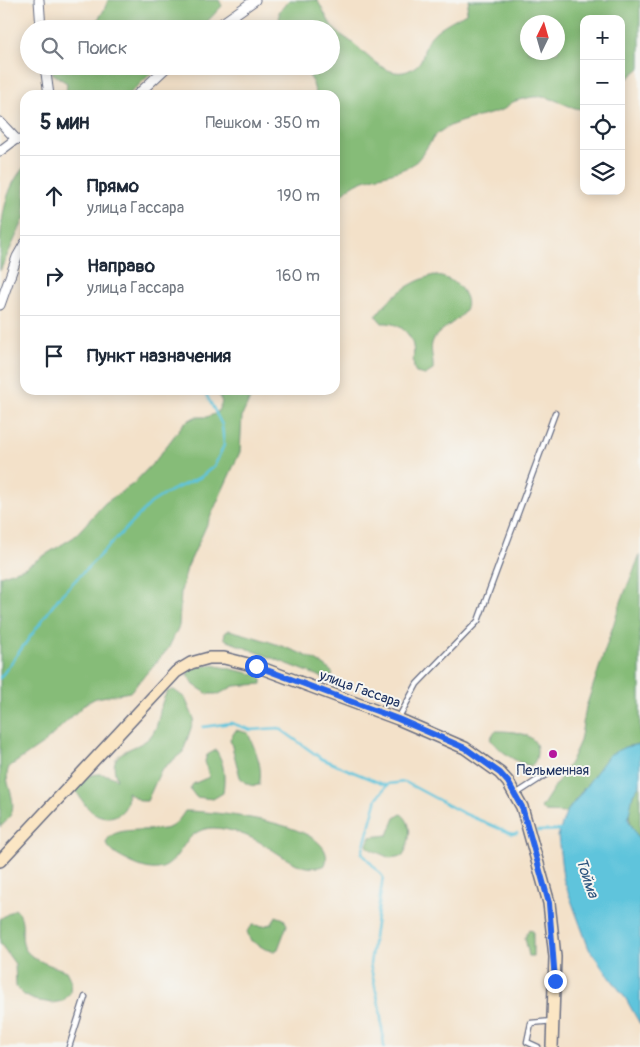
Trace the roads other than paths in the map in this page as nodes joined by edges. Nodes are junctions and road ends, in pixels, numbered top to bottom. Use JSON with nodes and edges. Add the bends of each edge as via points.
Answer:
{"nodes":[{"id":1,"x":39,"y":0,"type":"edge"},
{"id":2,"x":255,"y":0,"type":"edge"},
{"id":3,"x":40,"y":20,"type":"edge"},
{"id":4,"x":227,"y":20,"type":"edge"},
{"id":5,"x":46,"y":75,"type":"edge"},
{"id":6,"x":158,"y":75,"type":"edge"},
{"id":7,"x":48,"y":90,"type":"edge"},
{"id":8,"x":142,"y":90,"type":"edge"},
{"id":9,"x":0,"y":122,"type":"edge"},
{"id":10,"x":20,"y":140,"type":"edge"},
{"id":11,"x":0,"y":151,"type":"edge"},
{"id":12,"x":20,"y":252,"type":"edge"},
{"id":13,"x":0,"y":304,"type":"edge"},
{"id":14,"x":555,"y":413,"type":"dead end"},
{"id":15,"x":398,"y":719,"type":"junction"},
{"id":16,"x":550,"y":772,"type":"dead end"},
{"id":17,"x":516,"y":794,"type":"junction"},
{"id":18,"x":0,"y":861,"type":"edge"},
{"id":19,"x":85,"y":997,"type":"dead end"},
{"id":20,"x":554,"y":1020,"type":"junction"},
{"id":21,"x":69,"y":1047,"type":"edge"},
{"id":22,"x":538,"y":1047,"type":"edge"},
{"id":23,"x":552,"y":1047,"type":"edge"}],
"edges":[{"from":1,"to":3,"type":"street"},
{"from":2,"to":4,"type":"street"},
{"from":5,"to":7,"type":"street"},
{"from":6,"to":8,"type":"street"},
{"from":9,"to":10,"type":"street"},
{"from":10,"to":11,"type":"street"},
{"from":12,"to":13,"type":"street"},
{"from":14,"to":15,"type":"lane","via":[[478,621],[417,684]]},
{"from":15,"to":17,"type":"main road","name":"улица Гассара","via":[[479,756],[500,773]]},
{"from":15,"to":18,"type":"main road","name":"улица Гассара","via":[[256,666],[224,658],[199,660],[176,672],[141,707]]},
{"from":16,"to":17,"type":"lane"},
{"from":17,"to":20,"type":"main road","name":"улица Гассара","via":[[549,903],[555,957]]},
{"from":19,"to":21,"type":"lane"},
{"from":20,"to":22,"type":"lane","via":[[531,1023],[527,1042]]},
{"from":20,"to":23,"type":"main road","name":"улица Гассара"}]}
